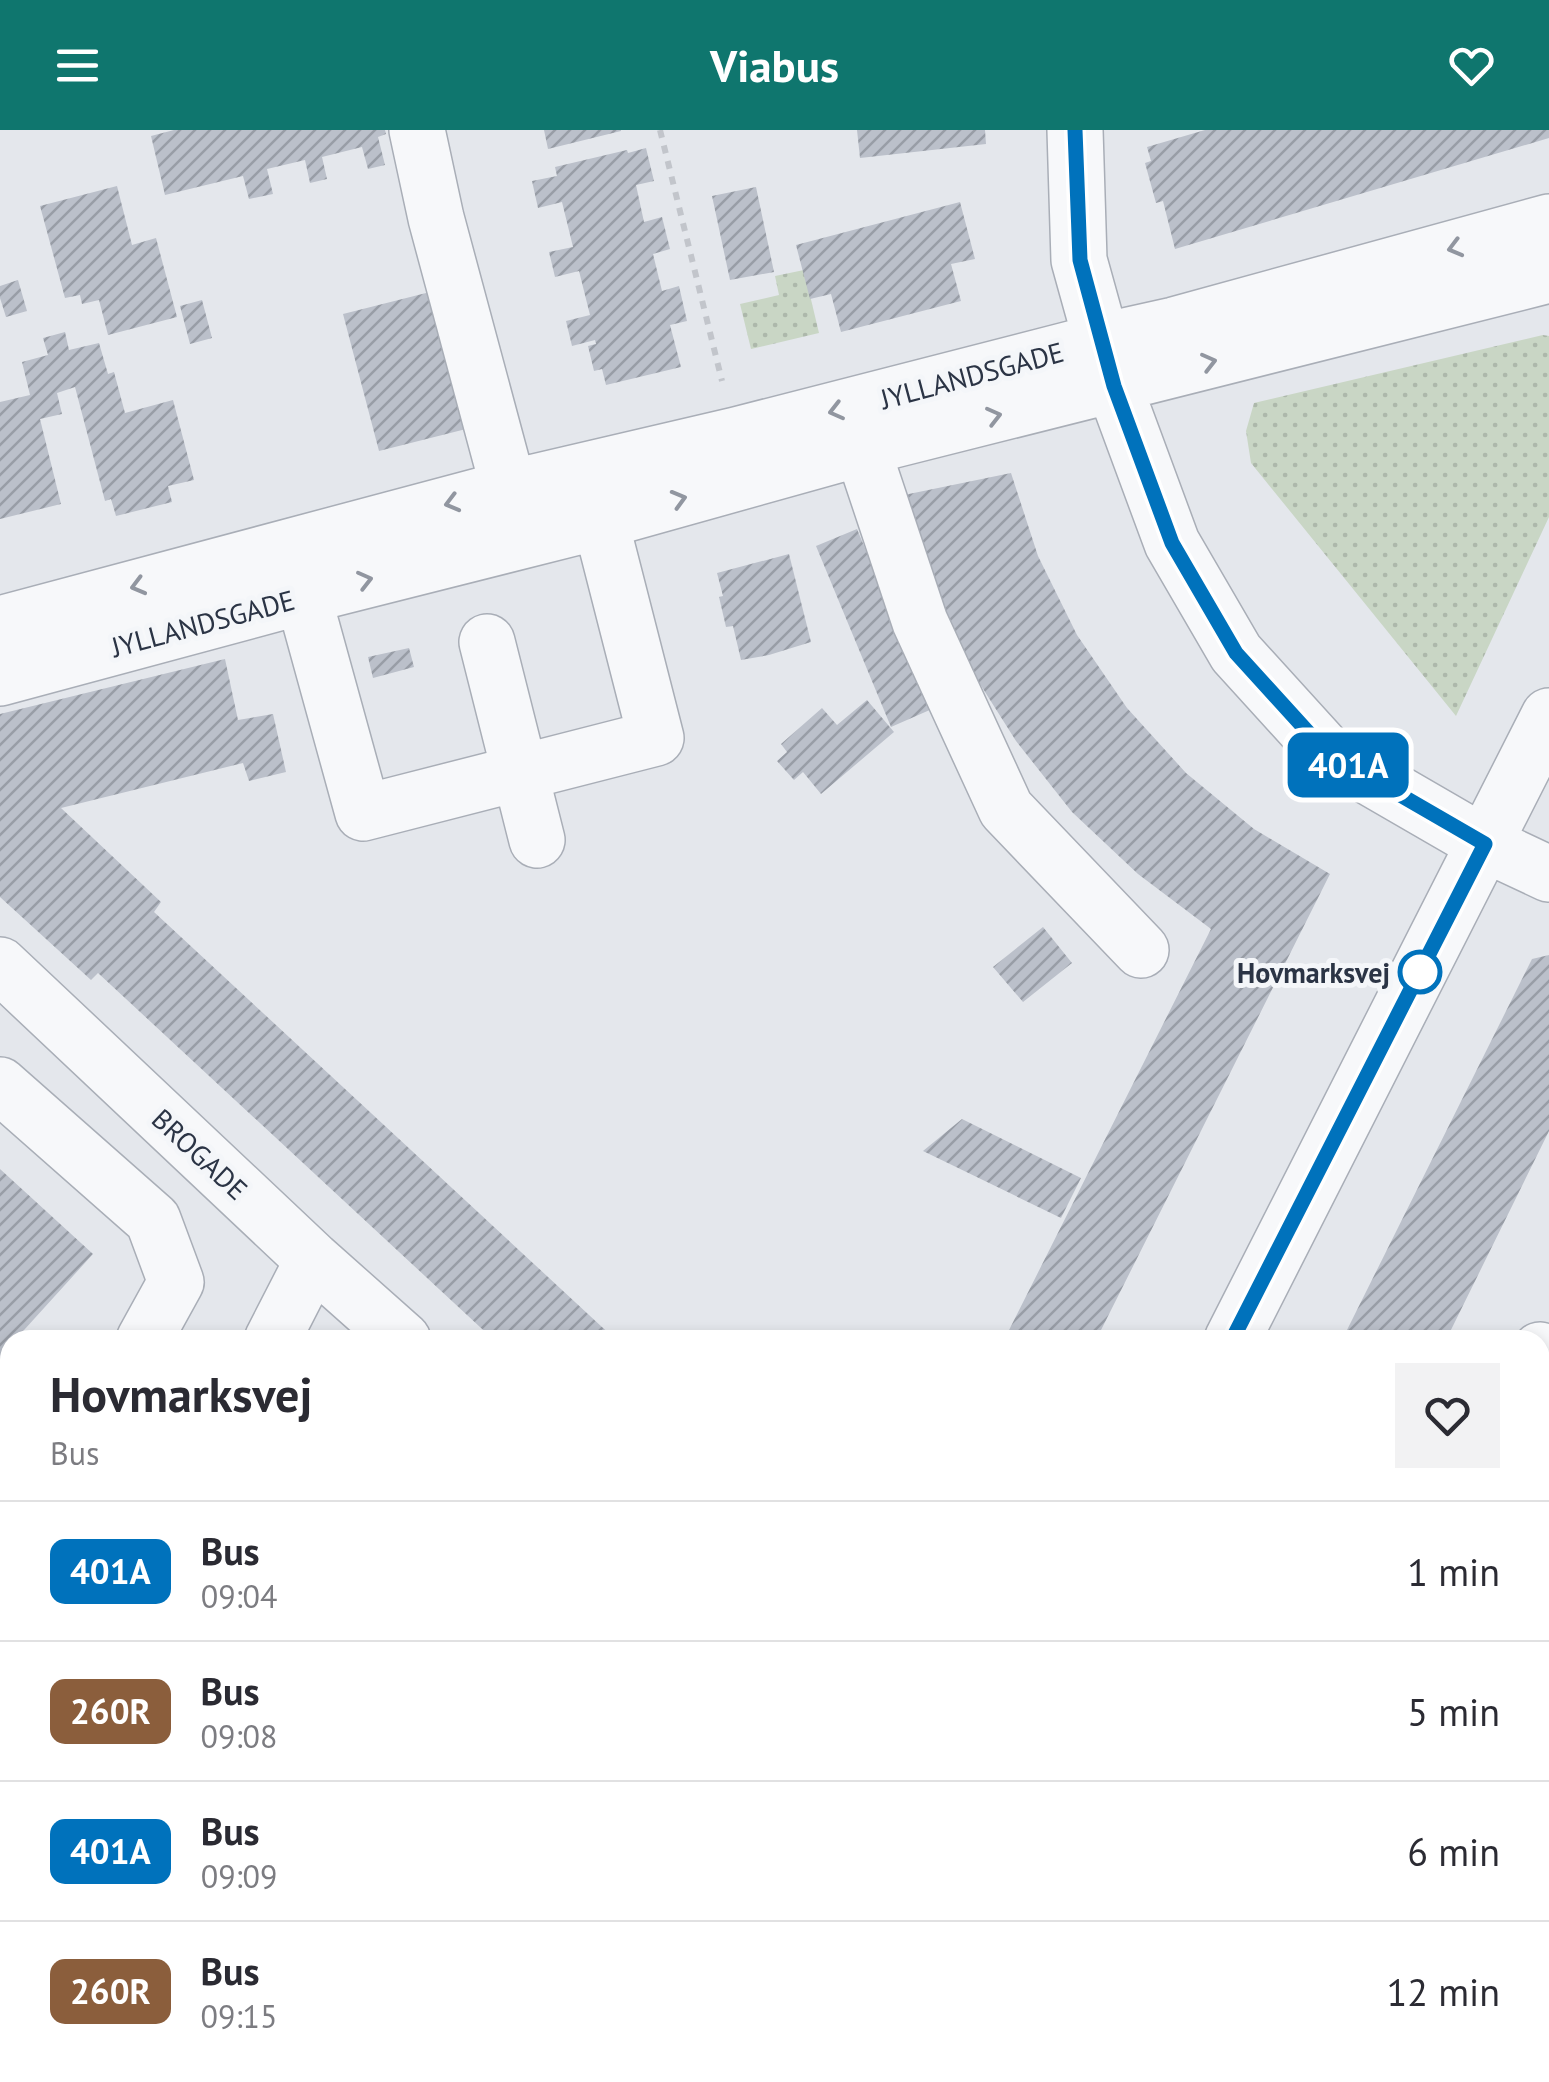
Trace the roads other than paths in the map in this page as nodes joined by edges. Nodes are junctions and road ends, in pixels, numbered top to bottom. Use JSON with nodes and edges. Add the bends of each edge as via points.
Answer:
{"nodes":[{"id":1,"x":417,"y":130,"type":"edge"},
{"id":2,"x":1075,"y":130,"type":"edge"},
{"id":3,"x":1549,"y":222,"type":"edge"},
{"id":4,"x":1549,"y":275,"type":"edge"},
{"id":5,"x":1108,"y":364,"type":"junction"},
{"id":6,"x":862,"y":448,"type":"junction"},
{"id":7,"x":509,"y":488,"type":"junction"},
{"id":8,"x":594,"y":496,"type":"junction"},
{"id":9,"x":522,"y":541,"type":"junction"},
{"id":10,"x":296,"y":571,"type":"junction"},
{"id":11,"x":0,"y":624,"type":"edge"},
{"id":12,"x":487,"y":642,"type":"dead end"},
{"id":13,"x":0,"y":678,"type":"edge"},
{"id":14,"x":1549,"y":716,"type":"edge"},
{"id":15,"x":520,"y":773,"type":"junction"},
{"id":16,"x":537,"y":840,"type":"dead end"},
{"id":17,"x":1485,"y":844,"type":"junction"},
{"id":18,"x":1549,"y":874,"type":"edge"},
{"id":19,"x":1141,"y":950,"type":"dead end"},
{"id":20,"x":0,"y":964,"type":"edge"},
{"id":21,"x":0,"y":1085,"type":"edge"},
{"id":22,"x":314,"y":1260,"type":"junction"},
{"id":23,"x":150,"y":1330,"type":"edge"},
{"id":24,"x":277,"y":1330,"type":"edge"},
{"id":25,"x":392,"y":1330,"type":"edge"},
{"id":26,"x":1237,"y":1330,"type":"edge"}],
"edges":[{"from":1,"to":7,"type":"street"},
{"from":2,"to":5,"type":"street","via":[[1080,260]]},
{"from":3,"to":5,"type":"street","name":"JYLLANDSGADE","one_way":true,"via":[[1174,325]]},
{"from":5,"to":4,"type":"street","name":"JYLLANDSGADE","one_way":true},
{"from":6,"to":5,"type":"street","name":"JYLLANDSGADE","one_way":true},
{"from":5,"to":8,"type":"street","name":"JYLLANDSGADE","one_way":true,"via":[[736,435]]},
{"from":5,"to":17,"type":"street","via":[[1172,543],[1236,653],[1326,752]]},
{"from":8,"to":6,"type":"street","name":"JYLLANDSGADE","one_way":true},
{"from":6,"to":19,"type":"street","via":[[920,622],[1006,809]]},
{"from":7,"to":8,"type":"street","name":"JYLLANDSGADE"},
{"from":7,"to":9,"type":"street"},
{"from":7,"to":10,"type":"street","name":"JYLLANDSGADE","one_way":true},
{"from":8,"to":9,"type":"street","name":"JYLLANDSGADE"},
{"from":8,"to":15,"type":"street","via":[[656,738]]},
{"from":10,"to":9,"type":"street","name":"JYLLANDSGADE","one_way":true},
{"from":10,"to":11,"type":"street","name":"JYLLANDSGADE","one_way":true},
{"from":10,"to":13,"type":"street","name":"JYLLANDSGADE"},
{"from":10,"to":15,"type":"street","via":[[363,813]]},
{"from":12,"to":15,"type":"street"},
{"from":14,"to":17,"type":"street"},
{"from":15,"to":16,"type":"street"},
{"from":17,"to":18,"type":"street"},
{"from":17,"to":26,"type":"street"},
{"from":20,"to":22,"type":"street","name":"BROGADE"},
{"from":21,"to":23,"type":"street","via":[[153,1220],[176,1282]]},
{"from":22,"to":24,"type":"street"},
{"from":22,"to":25,"type":"street","name":"BROGADE"}]}
